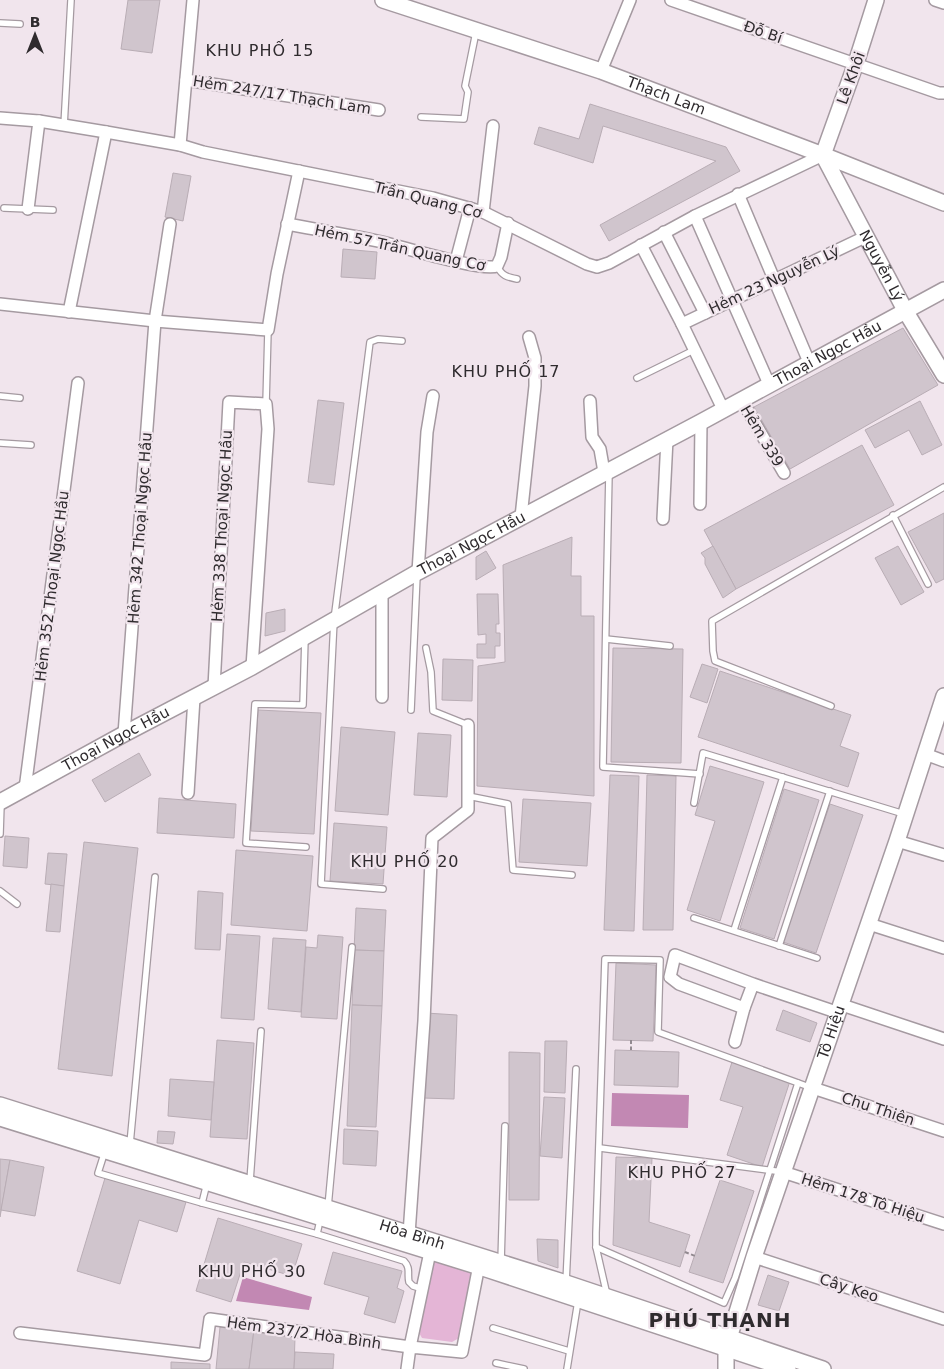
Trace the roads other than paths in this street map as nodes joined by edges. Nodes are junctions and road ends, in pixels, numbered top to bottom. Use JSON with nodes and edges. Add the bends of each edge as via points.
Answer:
{"nodes":[{"id":1,"x":71,"y":0,"type":"edge"},
{"id":2,"x":193,"y":0,"type":"edge"},
{"id":3,"x":630,"y":0,"type":"edge"},
{"id":4,"x":670,"y":0,"type":"edge"},
{"id":5,"x":876,"y":0,"type":"edge"},
{"id":6,"x":935,"y":0,"type":"edge"},
{"id":7,"x":390,"y":1,"type":"edge"},
{"id":8,"x":944,"y":3,"type":"edge"},
{"id":9,"x":0,"y":23,"type":"edge"},
{"id":10,"x":20,"y":24,"type":"dead end"},
{"id":11,"x":477,"y":30,"type":"junction"},
{"id":12,"x":856,"y":63,"type":"junction"},
{"id":13,"x":601,"y":71,"type":"junction"},
{"id":14,"x":186,"y":80,"type":"junction"},
{"id":15,"x":944,"y":93,"type":"edge"},
{"id":16,"x":379,"y":110,"type":"dead end"},
{"id":17,"x":421,"y":117,"type":"dead end"},
{"id":18,"x":0,"y":118,"type":"edge"},
{"id":19,"x":39,"y":122,"type":"junction"},
{"id":20,"x":64,"y":126,"type":"junction"},
{"id":21,"x":493,"y":126,"type":"dead end"},
{"id":22,"x":106,"y":132,"type":"junction"},
{"id":23,"x":180,"y":145,"type":"junction"},
{"id":24,"x":823,"y":155,"type":"junction"},
{"id":25,"x":299,"y":171,"type":"junction"},
{"id":26,"x":738,"y":194,"type":"junction"},
{"id":27,"x":944,"y":204,"type":"edge"},
{"id":28,"x":4,"y":208,"type":"dead end"},
{"id":29,"x":470,"y":208,"type":"junction"},
{"id":30,"x":28,"y":209,"type":"junction"},
{"id":31,"x":53,"y":210,"type":"dead end"},
{"id":32,"x":483,"y":212,"type":"junction"},
{"id":33,"x":695,"y":216,"type":"junction"},
{"id":34,"x":508,"y":223,"type":"junction"},
{"id":35,"x":170,"y":224,"type":"dead end"},
{"id":36,"x":287,"y":224,"type":"junction"},
{"id":37,"x":664,"y":232,"type":"junction"},
{"id":38,"x":867,"y":236,"type":"junction"},
{"id":39,"x":641,"y":245,"type":"junction"},
{"id":40,"x":456,"y":261,"type":"junction"},
{"id":41,"x":497,"y":266,"type":"junction"},
{"id":42,"x":517,"y":280,"type":"dead end"},
{"id":43,"x":774,"y":280,"type":"junction"},
{"id":44,"x":944,"y":290,"type":"edge"},
{"id":45,"x":732,"y":300,"type":"junction"},
{"id":46,"x":0,"y":304,"type":"edge"},
{"id":47,"x":69,"y":312,"type":"junction"},
{"id":48,"x":705,"y":313,"type":"junction"},
{"id":49,"x":911,"y":313,"type":"junction"},
{"id":50,"x":155,"y":321,"type":"junction"},
{"id":51,"x":682,"y":324,"type":"junction"},
{"id":52,"x":268,"y":330,"type":"junction"},
{"id":53,"x":529,"y":337,"type":"dead end"},
{"id":54,"x":402,"y":341,"type":"dead end"},
{"id":55,"x":694,"y":350,"type":"junction"},
{"id":56,"x":809,"y":362,"type":"junction"},
{"id":57,"x":944,"y":375,"type":"edge"},
{"id":58,"x":637,"y":378,"type":"dead end"},
{"id":59,"x":78,"y":383,"type":"dead end"},
{"id":60,"x":769,"y":384,"type":"junction"},
{"id":61,"x":0,"y":396,"type":"edge"},
{"id":62,"x":433,"y":396,"type":"dead end"},
{"id":63,"x":20,"y":398,"type":"dead end"},
{"id":64,"x":741,"y":400,"type":"junction"},
{"id":65,"x":590,"y":401,"type":"dead end"},
{"id":66,"x":266,"y":404,"type":"junction"},
{"id":67,"x":723,"y":409,"type":"junction"},
{"id":68,"x":700,"y":422,"type":"junction"},
{"id":69,"x":667,"y":439,"type":"junction"},
{"id":70,"x":0,"y":442,"type":"edge"},
{"id":71,"x":31,"y":444,"type":"dead end"},
{"id":72,"x":606,"y":471,"type":"junction"},
{"id":73,"x":784,"y":473,"type":"dead end"},
{"id":74,"x":944,"y":487,"type":"edge"},
{"id":75,"x":700,"y":504,"type":"dead end"},
{"id":76,"x":893,"y":515,"type":"junction"},
{"id":77,"x":521,"y":517,"type":"junction"},
{"id":78,"x":663,"y":519,"type":"dead end"},
{"id":79,"x":418,"y":572,"type":"junction"},
{"id":80,"x":928,"y":584,"type":"dead end"},
{"id":81,"x":382,"y":592,"type":"junction"},
{"id":82,"x":334,"y":620,"type":"junction"},
{"id":83,"x":306,"y":636,"type":"junction"},
{"id":84,"x":606,"y":639,"type":"junction"},
{"id":85,"x":670,"y":646,"type":"dead end"},
{"id":86,"x":426,"y":648,"type":"dead end"},
{"id":87,"x":252,"y":667,"type":"junction"},
{"id":88,"x":214,"y":687,"type":"junction"},
{"id":89,"x":944,"y":696,"type":"edge"},
{"id":90,"x":382,"y":697,"type":"dead end"},
{"id":91,"x":194,"y":698,"type":"junction"},
{"id":92,"x":831,"y":706,"type":"dead end"},
{"id":93,"x":411,"y":710,"type":"dead end"},
{"id":94,"x":468,"y":725,"type":"joint"},
{"id":95,"x":124,"y":734,"type":"junction"},
{"id":96,"x":925,"y":754,"type":"junction"},
{"id":97,"x":944,"y":760,"type":"edge"},
{"id":98,"x":700,"y":774,"type":"junction"},
{"id":99,"x":783,"y":777,"type":"junction"},
{"id":100,"x":25,"y":789,"type":"junction"},
{"id":101,"x":830,"y":791,"type":"junction"},
{"id":102,"x":188,"y":793,"type":"dead end"},
{"id":103,"x":468,"y":796,"type":"junction"},
{"id":104,"x":1,"y":802,"type":"edge"},
{"id":105,"x":694,"y":803,"type":"dead end"},
{"id":106,"x":906,"y":815,"type":"junction"},
{"id":107,"x":0,"y":834,"type":"edge"},
{"id":108,"x":898,"y":840,"type":"junction"},
{"id":109,"x":306,"y":847,"type":"dead end"},
{"id":110,"x":944,"y":855,"type":"edge"},
{"id":111,"x":572,"y":875,"type":"dead end"},
{"id":112,"x":155,"y":877,"type":"dead end"},
{"id":113,"x":383,"y":889,"type":"dead end"},
{"id":114,"x":0,"y":891,"type":"edge"},
{"id":115,"x":17,"y":904,"type":"dead end"},
{"id":116,"x":694,"y":918,"type":"dead end"},
{"id":117,"x":869,"y":924,"type":"junction"},
{"id":118,"x":734,"y":930,"type":"junction"},
{"id":119,"x":779,"y":946,"type":"junction"},
{"id":120,"x":352,"y":947,"type":"dead end"},
{"id":121,"x":944,"y":948,"type":"edge"},
{"id":122,"x":817,"y":958,"type":"dead end"},
{"id":123,"x":753,"y":984,"type":"junction"},
{"id":124,"x":744,"y":1008,"type":"junction"},
{"id":125,"x":840,"y":1009,"type":"junction"},
{"id":126,"x":260,"y":1031,"type":"dead end"},
{"id":127,"x":944,"y":1040,"type":"edge"},
{"id":128,"x":735,"y":1042,"type":"dead end"},
{"id":129,"x":576,"y":1069,"type":"dead end"},
{"id":130,"x":798,"y":1083,"type":"junction"},
{"id":131,"x":813,"y":1088,"type":"junction"},
{"id":132,"x":0,"y":1105,"type":"edge"},
{"id":133,"x":0,"y":1118,"type":"edge"},
{"id":134,"x":505,"y":1126,"type":"dead end"},
{"id":135,"x":944,"y":1131,"type":"edge"},
{"id":136,"x":107,"y":1145,"type":"junction"},
{"id":137,"x":130,"y":1146,"type":"junction"},
{"id":138,"x":600,"y":1148,"type":"junction"},
{"id":139,"x":776,"y":1170,"type":"junction"},
{"id":140,"x":207,"y":1182,"type":"junction"},
{"id":141,"x":250,"y":1184,"type":"junction"},
{"id":142,"x":202,"y":1203,"type":"junction"},
{"id":143,"x":324,"y":1212,"type":"junction"},
{"id":144,"x":944,"y":1224,"type":"edge"},
{"id":145,"x":316,"y":1234,"type":"junction"},
{"id":146,"x":409,"y":1234,"type":"junction"},
{"id":147,"x":596,"y":1248,"type":"junction"},
{"id":148,"x":430,"y":1252,"type":"junction"},
{"id":149,"x":754,"y":1257,"type":"junction"},
{"id":150,"x":480,"y":1262,"type":"junction"},
{"id":151,"x":500,"y":1262,"type":"junction"},
{"id":152,"x":566,"y":1283,"type":"junction"},
{"id":153,"x":423,"y":1289,"type":"junction"},
{"id":154,"x":607,"y":1297,"type":"junction"},
{"id":155,"x":578,"y":1299,"type":"junction"},
{"id":156,"x":944,"y":1319,"type":"edge"},
{"id":157,"x":493,"y":1328,"type":"dead end"},
{"id":158,"x":20,"y":1333,"type":"dead end"},
{"id":159,"x":727,"y":1343,"type":"junction"},
{"id":160,"x":410,"y":1347,"type":"junction"},
{"id":161,"x":569,"y":1352,"type":"junction"},
{"id":162,"x":496,"y":1363,"type":"dead end"},
{"id":163,"x":407,"y":1369,"type":"edge"},
{"id":164,"x":524,"y":1369,"type":"edge"},
{"id":165,"x":567,"y":1369,"type":"edge"},
{"id":166,"x":726,"y":1369,"type":"edge"},
{"id":167,"x":788,"y":1369,"type":"edge"},
{"id":168,"x":823,"y":1369,"type":"edge"}],
"edges":[{"from":1,"to":20,"type":"lane"},
{"from":2,"to":14,"type":"street"},
{"from":3,"to":13,"type":"street"},
{"from":4,"to":12,"type":"street","name":"Đỗ Bí"},
{"from":5,"to":12,"type":"main road","name":"Lê Khôi"},
{"from":6,"to":8,"type":"street"},
{"from":7,"to":11,"type":"main road","name":"Thạch Lam"},
{"from":9,"to":10,"type":"lane"},
{"from":11,"to":13,"type":"main road","name":"Thạch Lam"},
{"from":11,"to":17,"type":"lane","via":[[465,86],[468,92],[464,119]]},
{"from":12,"to":15,"type":"street","name":"Đỗ Bí"},
{"from":12,"to":24,"type":"main road","name":"Lê Khôi"},
{"from":13,"to":24,"type":"main road","name":"Thạch Lam"},
{"from":14,"to":16,"type":"street","name":"Hẻm 247/17 Thạch Lam"},
{"from":14,"to":23,"type":"street"},
{"from":18,"to":19,"type":"street","name":"Trần Quang Cơ"},
{"from":19,"to":20,"type":"street","name":"Trần Quang Cơ"},
{"from":19,"to":30,"type":"street"},
{"from":20,"to":22,"type":"street","name":"Trần Quang Cơ"},
{"from":21,"to":32,"type":"street"},
{"from":22,"to":23,"type":"street","name":"Trần Quang Cơ"},
{"from":22,"to":47,"type":"street"},
{"from":23,"to":25,"type":"street","name":"Trần Quang Cơ"},
{"from":24,"to":26,"type":"street","name":"Trần Quang Cơ"},
{"from":24,"to":27,"type":"main road","name":"Thạch Lam"},
{"from":24,"to":38,"type":"main road","name":"Nguyễn Lý"},
{"from":25,"to":29,"type":"street","name":"Trần Quang Cơ"},
{"from":25,"to":36,"type":"street"},
{"from":26,"to":33,"type":"street","name":"Trần Quang Cơ"},
{"from":26,"to":43,"type":"street"},
{"from":28,"to":30,"type":"lane"},
{"from":29,"to":32,"type":"street","name":"Trần Quang Cơ"},
{"from":29,"to":40,"type":"street"},
{"from":30,"to":31,"type":"lane"},
{"from":32,"to":34,"type":"street","name":"Trần Quang Cơ"},
{"from":33,"to":37,"type":"street","name":"Trần Quang Cơ"},
{"from":33,"to":45,"type":"street"},
{"from":34,"to":39,"type":"street","name":"Trần Quang Cơ","via":[[597,267]]},
{"from":34,"to":41,"type":"street","name":"Hẻm 57 Trần Quang Cơ","via":[[502,258]]},
{"from":35,"to":50,"type":"street","name":"Hẻm 342 Thoại Ngọc Hầu"},
{"from":36,"to":40,"type":"street","name":"Hẻm 57 Trần Quang Cơ"},
{"from":36,"to":52,"type":"street"},
{"from":37,"to":39,"type":"street","name":"Trần Quang Cơ"},
{"from":37,"to":48,"type":"street"},
{"from":38,"to":43,"type":"street","name":"Hẻm 23 Nguyễn Lý"},
{"from":38,"to":49,"type":"main road","name":"Nguyễn Lý"},
{"from":39,"to":51,"type":"street"},
{"from":40,"to":41,"type":"street","name":"Hẻm 57 Trần Quang Cơ","via":[[488,268]]},
{"from":41,"to":42,"type":"lane","via":[[506,277]]},
{"from":43,"to":45,"type":"street","name":"Hẻm 23 Nguyễn Lý"},
{"from":43,"to":56,"type":"street"},
{"from":44,"to":49,"type":"main road","name":"Thoại Ngọc Hầu"},
{"from":45,"to":48,"type":"street","name":"Hẻm 23 Nguyễn Lý"},
{"from":45,"to":60,"type":"street"},
{"from":46,"to":47,"type":"street"},
{"from":47,"to":50,"type":"street"},
{"from":48,"to":51,"type":"street","name":"Hẻm 23 Nguyễn Lý"},
{"from":49,"to":56,"type":"main road","name":"Thoại Ngọc Hầu"},
{"from":49,"to":57,"type":"main road","name":"Nguyễn Lý"},
{"from":50,"to":52,"type":"street"},
{"from":50,"to":95,"type":"street","name":"Hẻm 342 Thoại Ngọc Hầu"},
{"from":51,"to":55,"type":"street"},
{"from":52,"to":66,"type":"lane"},
{"from":53,"to":77,"type":"street","via":[[535,358],[535,386]]},
{"from":54,"to":82,"type":"lane","via":[[378,339],[370,342]]},
{"from":55,"to":58,"type":"lane"},
{"from":55,"to":67,"type":"street"},
{"from":56,"to":60,"type":"main road","name":"Thoại Ngọc Hầu"},
{"from":59,"to":100,"type":"street","name":"Hẻm 352 Thoại Ngọc Hầu"},
{"from":60,"to":64,"type":"main road","name":"Thoại Ngọc Hầu"},
{"from":61,"to":63,"type":"lane"},
{"from":62,"to":79,"type":"street","via":[[427,432]]},
{"from":64,"to":67,"type":"main road","name":"Thoại Ngọc Hầu"},
{"from":64,"to":73,"type":"street","name":"Hẻm 339"},
{"from":65,"to":72,"type":"street","via":[[592,437],[600,449]]},
{"from":66,"to":87,"type":"street","via":[[268,429]]},
{"from":66,"to":88,"type":"street","name":"Hẻm 338 Thoại Ngọc Hầu","via":[[229,402]]},
{"from":67,"to":68,"type":"main road","name":"Thoại Ngọc Hầu"},
{"from":68,"to":69,"type":"main road","name":"Thoại Ngọc Hầu"},
{"from":68,"to":75,"type":"street"},
{"from":69,"to":72,"type":"main road","name":"Thoại Ngọc Hầu"},
{"from":69,"to":78,"type":"street"},
{"from":70,"to":71,"type":"lane"},
{"from":72,"to":77,"type":"main road","name":"Thoại Ngọc Hầu"},
{"from":72,"to":84,"type":"lane"},
{"from":74,"to":76,"type":"lane"},
{"from":76,"to":80,"type":"lane"},
{"from":76,"to":92,"type":"lane","via":[[712,621],[715,661]]},
{"from":77,"to":79,"type":"main road","name":"Thoại Ngọc Hầu"},
{"from":79,"to":81,"type":"main road","name":"Thoại Ngọc Hầu"},
{"from":79,"to":93,"type":"lane"},
{"from":81,"to":82,"type":"main road","name":"Thoại Ngọc Hầu"},
{"from":81,"to":90,"type":"street"},
{"from":82,"to":83,"type":"main road","name":"Thoại Ngọc Hầu"},
{"from":82,"to":113,"type":"lane","via":[[321,884]]},
{"from":83,"to":87,"type":"main road","name":"Thoại Ngọc Hầu"},
{"from":83,"to":109,"type":"lane","via":[[303,705],[255,704],[246,843]]},
{"from":84,"to":85,"type":"lane"},
{"from":84,"to":98,"type":"lane","via":[[603,767]]},
{"from":86,"to":94,"type":"lane","via":[[433,711]]},
{"from":87,"to":88,"type":"main road","name":"Thoại Ngọc Hầu"},
{"from":88,"to":91,"type":"main road","name":"Thoại Ngọc Hầu"},
{"from":89,"to":96,"type":"main road","name":"Tô Hiệu"},
{"from":91,"to":95,"type":"main road","name":"Thoại Ngọc Hầu"},
{"from":91,"to":102,"type":"street"},
{"from":94,"to":103,"type":"street"},
{"from":95,"to":100,"type":"main road","name":"Thoại Ngọc Hầu"},
{"from":96,"to":97,"type":"street"},
{"from":96,"to":106,"type":"main road","name":"Tô Hiệu"},
{"from":98,"to":99,"type":"lane","via":[[704,753]]},
{"from":98,"to":105,"type":"lane"},
{"from":99,"to":101,"type":"lane"},
{"from":99,"to":118,"type":"lane"},
{"from":100,"to":104,"type":"main road","name":"Thoại Ngọc Hầu"},
{"from":101,"to":106,"type":"lane"},
{"from":101,"to":119,"type":"lane"},
{"from":103,"to":111,"type":"lane","via":[[508,804],[514,870]]},
{"from":103,"to":146,"type":"street","via":[[468,810],[432,838],[424,1021]]},
{"from":104,"to":107,"type":"lane"},
{"from":106,"to":108,"type":"main road","name":"Tô Hiệu"},
{"from":108,"to":110,"type":"street"},
{"from":108,"to":117,"type":"main road","name":"Tô Hiệu"},
{"from":112,"to":137,"type":"lane"},
{"from":114,"to":115,"type":"lane"},
{"from":116,"to":118,"type":"lane"},
{"from":117,"to":121,"type":"street"},
{"from":117,"to":125,"type":"main road","name":"Tô Hiệu"},
{"from":118,"to":119,"type":"lane"},
{"from":119,"to":122,"type":"lane"},
{"from":120,"to":143,"type":"lane"},
{"from":123,"to":124,"type":"street"},
{"from":123,"to":124,"type":"street","via":[[674,955],[670,976],[679,984]]},
{"from":123,"to":125,"type":"street"},
{"from":124,"to":128,"type":"street"},
{"from":125,"to":127,"type":"street"},
{"from":125,"to":131,"type":"main road","name":"Tô Hiệu"},
{"from":126,"to":141,"type":"lane"},
{"from":129,"to":152,"type":"lane"},
{"from":130,"to":131,"type":"lane"},
{"from":130,"to":138,"type":"lane","via":[[658,1032],[660,960],[605,959]]},
{"from":130,"to":139,"type":"lane"},
{"from":131,"to":135,"type":"street","name":"Chu Thiên"},
{"from":131,"to":139,"type":"main road","name":"Tô Hiệu"},
{"from":132,"to":136,"type":"main road","name":"Hòa Bình"},
{"from":133,"to":136,"type":"main road","name":"Hòa Bình"},
{"from":134,"to":151,"type":"lane"},
{"from":136,"to":137,"type":"main road","name":"Hòa Bình"},
{"from":136,"to":140,"type":"main road","name":"Hòa Bình"},
{"from":136,"to":142,"type":"lane","via":[[98,1173]]},
{"from":137,"to":141,"type":"main road","name":"Hòa Bình"},
{"from":138,"to":139,"type":"lane"},
{"from":138,"to":147,"type":"lane"},
{"from":139,"to":144,"type":"street","name":"Hẻm 178 Tô Hiệu"},
{"from":139,"to":147,"type":"lane","via":[[724,1302]]},
{"from":139,"to":149,"type":"main road","name":"Tô Hiệu"},
{"from":140,"to":142,"type":"lane"},
{"from":140,"to":143,"type":"main road","name":"Hòa Bình"},
{"from":141,"to":143,"type":"main road","name":"Hòa Bình"},
{"from":142,"to":145,"type":"lane"},
{"from":143,"to":145,"type":"lane"},
{"from":143,"to":146,"type":"main road","name":"Hòa Bình"},
{"from":143,"to":148,"type":"main road","name":"Hòa Bình"},
{"from":145,"to":153,"type":"lane","via":[[404,1261],[409,1270],[408,1282]]},
{"from":146,"to":150,"type":"main road","name":"Hòa Bình"},
{"from":147,"to":154,"type":"lane"},
{"from":148,"to":150,"type":"main road","name":"Hòa Bình"},
{"from":148,"to":153,"type":"street"},
{"from":149,"to":156,"type":"street","name":"Cây Keo"},
{"from":149,"to":159,"type":"main road","name":"Tô Hiệu"},
{"from":150,"to":151,"type":"main road","name":"Hòa Bình"},
{"from":150,"to":155,"type":"main road","name":"Hòa Bình"},
{"from":150,"to":160,"type":"street","via":[[462,1352]]},
{"from":151,"to":152,"type":"main road","name":"Hòa Bình"},
{"from":152,"to":154,"type":"main road","name":"Hòa Bình"},
{"from":153,"to":160,"type":"street"},
{"from":154,"to":159,"type":"main road","name":"Hòa Bình"},
{"from":155,"to":159,"type":"main road","name":"Hòa Bình"},
{"from":155,"to":161,"type":"lane"},
{"from":157,"to":161,"type":"lane"},
{"from":158,"to":160,"type":"street","name":"Hẻm 237/2 Hòa Bình","via":[[205,1355],[210,1319]]},
{"from":159,"to":166,"type":"main road","name":"Tô Hiệu"},
{"from":159,"to":167,"type":"main road","name":"Hòa Bình"},
{"from":159,"to":168,"type":"main road","name":"Hòa Bình"},
{"from":160,"to":163,"type":"street"},
{"from":161,"to":165,"type":"lane"},
{"from":162,"to":164,"type":"lane"}]}
